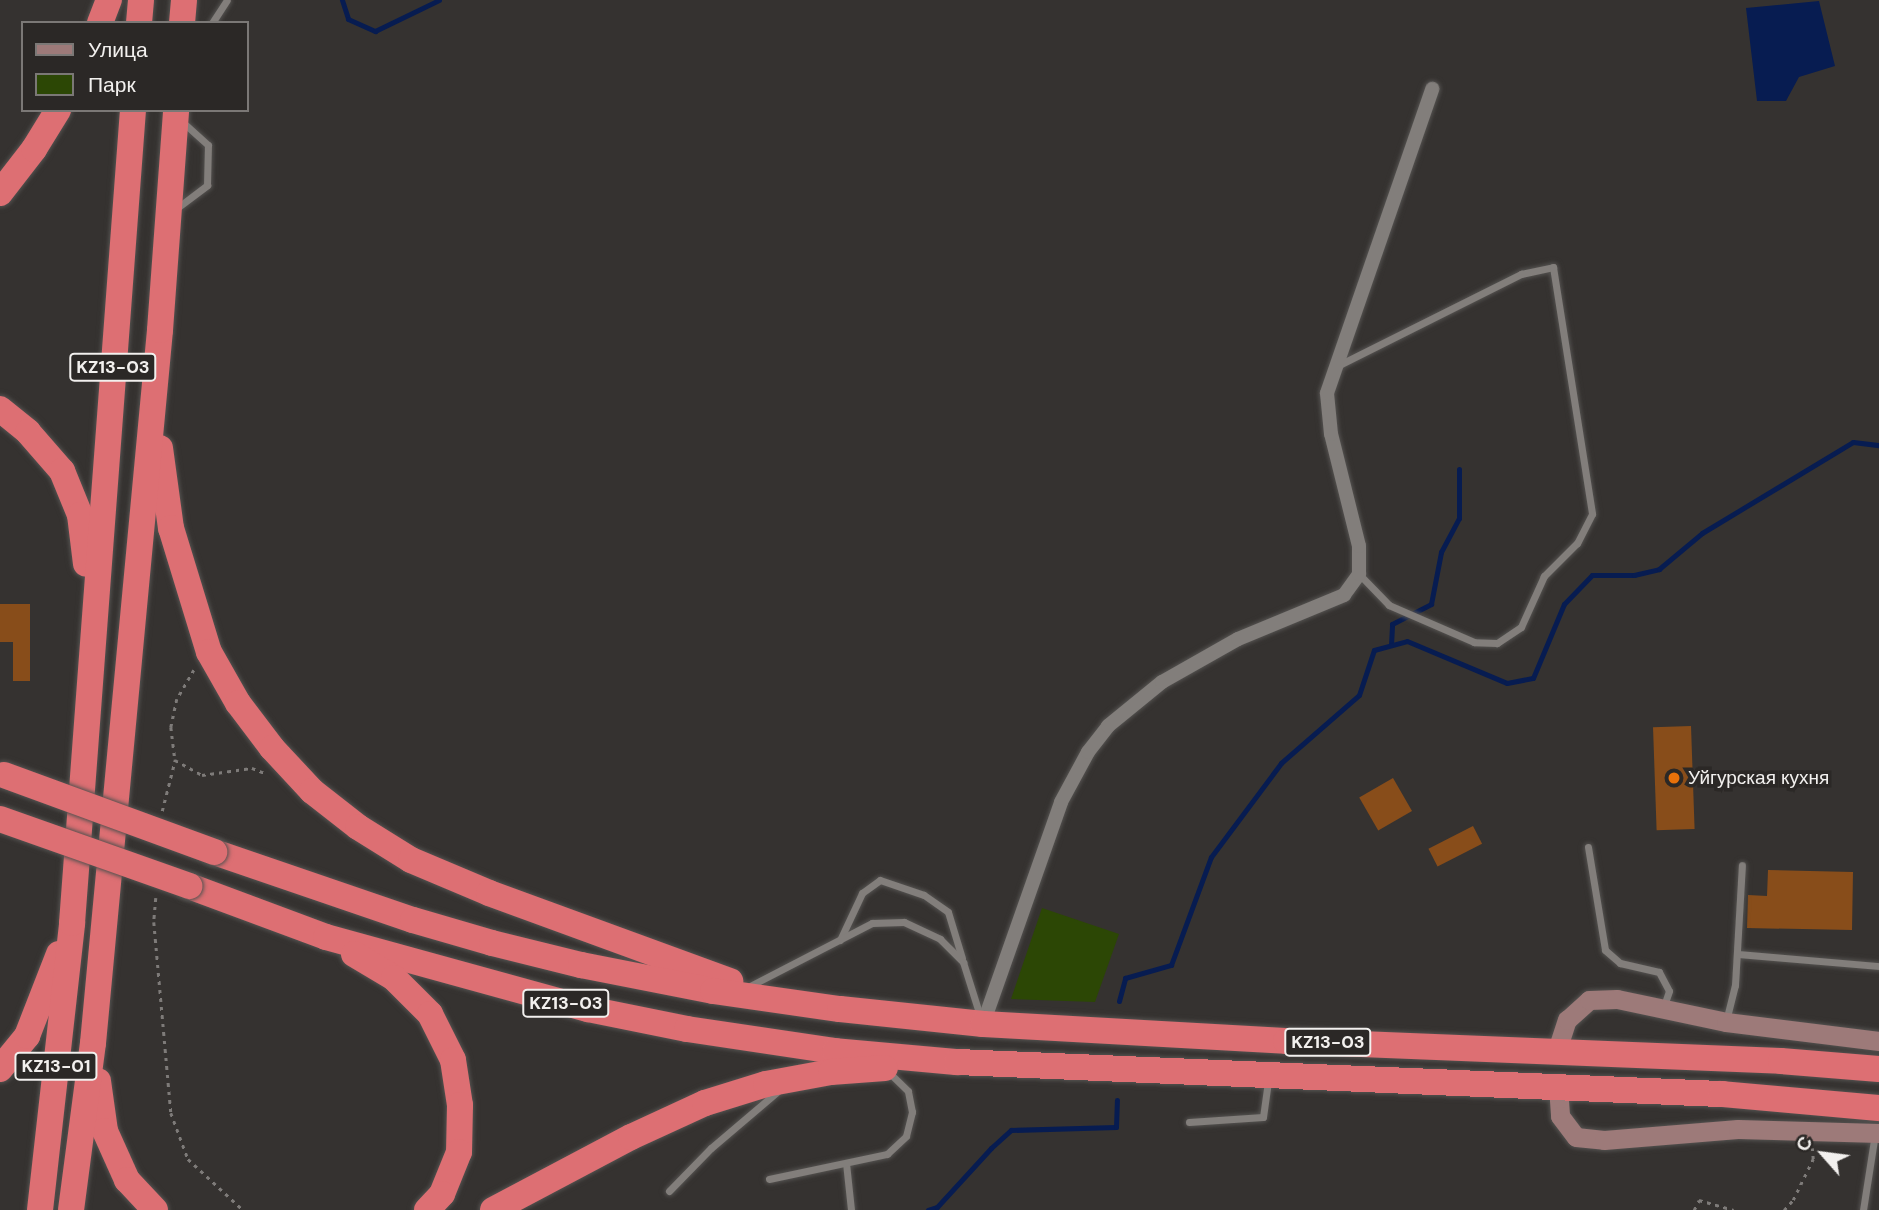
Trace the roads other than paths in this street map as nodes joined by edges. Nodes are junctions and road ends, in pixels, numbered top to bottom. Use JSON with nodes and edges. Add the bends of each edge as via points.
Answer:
{"nodes":[{"id":1,"x":109,"y":0,"type":"edge"},
{"id":2,"x":141,"y":0,"type":"edge"},
{"id":3,"x":184,"y":0,"type":"edge"},
{"id":4,"x":228,"y":0,"type":"edge"},
{"id":5,"x":101,"y":21,"type":"edge"},
{"id":6,"x":139,"y":21,"type":"edge"},
{"id":7,"x":182,"y":21,"type":"edge"},
{"id":8,"x":213,"y":21,"type":"edge"},
{"id":9,"x":1432,"y":89,"type":"dead end"},
{"id":10,"x":57,"y":112,"type":"edge"},
{"id":11,"x":132,"y":112,"type":"edge"},
{"id":12,"x":176,"y":113,"type":"edge"},
{"id":13,"x":0,"y":192,"type":"edge"},
{"id":14,"x":168,"y":215,"type":"junction"},
{"id":15,"x":160,"y":330,"type":"junction"},
{"id":16,"x":1334,"y":368,"type":"junction"},
{"id":17,"x":0,"y":410,"type":"edge"},
{"id":18,"x":1359,"y":574,"type":"junction"},
{"id":19,"x":93,"y":625,"type":"junction"},
{"id":20,"x":2,"y":774,"type":"edge"},
{"id":21,"x":0,"y":819,"type":"edge"},
{"id":22,"x":1588,"y":847,"type":"dead end"},
{"id":23,"x":1742,"y":865,"type":"dead end"},
{"id":24,"x":72,"y":923,"type":"junction"},
{"id":25,"x":326,"y":937,"type":"junction"},
{"id":26,"x":840,"y":940,"type":"junction"},
{"id":27,"x":1738,"y":954,"type":"junction"},
{"id":28,"x":963,"y":962,"type":"junction"},
{"id":29,"x":1879,"y":966,"type":"edge"},
{"id":30,"x":739,"y":990,"type":"junction"},
{"id":31,"x":1663,"y":1009,"type":"junction"},
{"id":32,"x":1726,"y":1022,"type":"junction"},
{"id":33,"x":983,"y":1024,"type":"junction"},
{"id":34,"x":1879,"y":1041,"type":"edge"},
{"id":35,"x":93,"y":1043,"type":"junction"},
{"id":36,"x":1557,"y":1050,"type":"junction"},
{"id":37,"x":957,"y":1062,"type":"junction"},
{"id":38,"x":884,"y":1068,"type":"junction"},
{"id":39,"x":0,"y":1069,"type":"edge"},
{"id":40,"x":1879,"y":1069,"type":"edge"},
{"id":41,"x":1268,"y":1077,"type":"junction"},
{"id":42,"x":792,"y":1080,"type":"junction"},
{"id":43,"x":1558,"y":1086,"type":"junction"},
{"id":44,"x":1189,"y":1122,"type":"dead end"},
{"id":45,"x":1878,"y":1124,"type":"edge"},
{"id":46,"x":846,"y":1163,"type":"junction"},
{"id":47,"x":769,"y":1179,"type":"dead end"},
{"id":48,"x":669,"y":1191,"type":"dead end"},
{"id":49,"x":40,"y":1210,"type":"edge"},
{"id":50,"x":71,"y":1210,"type":"edge"},
{"id":51,"x":155,"y":1210,"type":"edge"},
{"id":52,"x":427,"y":1210,"type":"edge"},
{"id":53,"x":493,"y":1210,"type":"edge"},
{"id":54,"x":851,"y":1210,"type":"edge"},
{"id":55,"x":1863,"y":1210,"type":"edge"}],
"edges":[{"from":1,"to":5,"type":"highway"},
{"from":2,"to":6,"type":"highway"},
{"from":3,"to":7,"type":"highway"},
{"from":4,"to":8,"type":"lane"},
{"from":9,"to":16,"type":"street"},
{"from":10,"to":13,"type":"highway"},
{"from":11,"to":19,"type":"highway","number":"KZ13-03"},
{"from":12,"to":14,"type":"highway","number":"KZ13-03"},
{"from":12,"to":14,"type":"lane","via":[[208,145],[207,185]]},
{"from":14,"to":15,"type":"highway","number":"KZ13-03"},
{"from":15,"to":30,"type":"highway","via":[[160,455],[171,528],[209,652],[238,703],[272,748],[312,791],[411,860]]},
{"from":15,"to":35,"type":"highway","number":"KZ13-03"},
{"from":16,"to":18,"type":"street","via":[[1327,393],[1331,434],[1359,546]]},
{"from":16,"to":18,"type":"lane","via":[[1521,274],[1553,267],[1592,514],[1577,543],[1544,576],[1521,627],[1497,643],[1474,642],[1389,605]]},
{"from":17,"to":19,"type":"highway","via":[[28,432],[62,471],[80,515]]},
{"from":18,"to":33,"type":"street","via":[[1344,594],[1238,639],[1162,682],[1108,726],[1061,802]]},
{"from":19,"to":24,"type":"highway","number":"KZ13-03"},
{"from":20,"to":30,"type":"highway","number":"KZ13-03","bridge":true,"via":[[413,920],[581,965]]},
{"from":21,"to":25,"type":"highway","number":"KZ13-03","bridge":true},
{"from":22,"to":31,"type":"lane","via":[[1605,950],[1620,963],[1659,972],[1669,991]]},
{"from":23,"to":27,"type":"lane"},
{"from":24,"to":39,"type":"highway","via":[[27,1037]]},
{"from":24,"to":49,"type":"highway","number":"KZ13-01"},
{"from":25,"to":37,"type":"highway","number":"KZ13-03","via":[[588,1009],[687,1029],[835,1051]]},
{"from":25,"to":52,"type":"highway","via":[[394,978],[430,1014],[453,1060],[460,1105],[458,1152],[442,1194]]},
{"from":26,"to":28,"type":"lane","via":[[872,923],[904,922],[940,939]]},
{"from":26,"to":28,"type":"lane","via":[[862,893],[880,880],[924,895],[948,912]]},
{"from":26,"to":30,"type":"lane"},
{"from":27,"to":29,"type":"lane"},
{"from":27,"to":32,"type":"lane"},
{"from":28,"to":33,"type":"lane"},
{"from":30,"to":33,"type":"highway","number":"KZ13-03","via":[[840,1009]]},
{"from":31,"to":32,"type":"street"},
{"from":31,"to":36,"type":"street","via":[[1617,999],[1589,1000],[1567,1020]]},
{"from":32,"to":34,"type":"street"},
{"from":33,"to":36,"type":"highway","number":"KZ13-03"},
{"from":35,"to":50,"type":"highway","number":"KZ13-01"},
{"from":35,"to":51,"type":"highway","via":[[105,1131],[127,1180]]},
{"from":36,"to":40,"type":"highway","number":"KZ13-03"},
{"from":37,"to":38,"type":"highway"},
{"from":37,"to":41,"type":"highway","number":"KZ13-03"},
{"from":38,"to":42,"type":"highway"},
{"from":38,"to":46,"type":"lane","via":[[908,1091],[912,1112],[906,1136],[887,1154]]},
{"from":41,"to":43,"type":"highway","number":"KZ13-03"},
{"from":41,"to":44,"type":"lane","via":[[1263,1117]]},
{"from":42,"to":48,"type":"lane","via":[[711,1148]]},
{"from":42,"to":53,"type":"highway","via":[[705,1103]]},
{"from":43,"to":45,"type":"highway","number":"KZ13-03","via":[[1721,1094]]},
{"from":43,"to":45,"type":"street","via":[[1560,1116],[1576,1137],[1604,1140]]},
{"from":45,"to":55,"type":"lane"},
{"from":46,"to":47,"type":"lane"},
{"from":46,"to":54,"type":"lane"}]}
